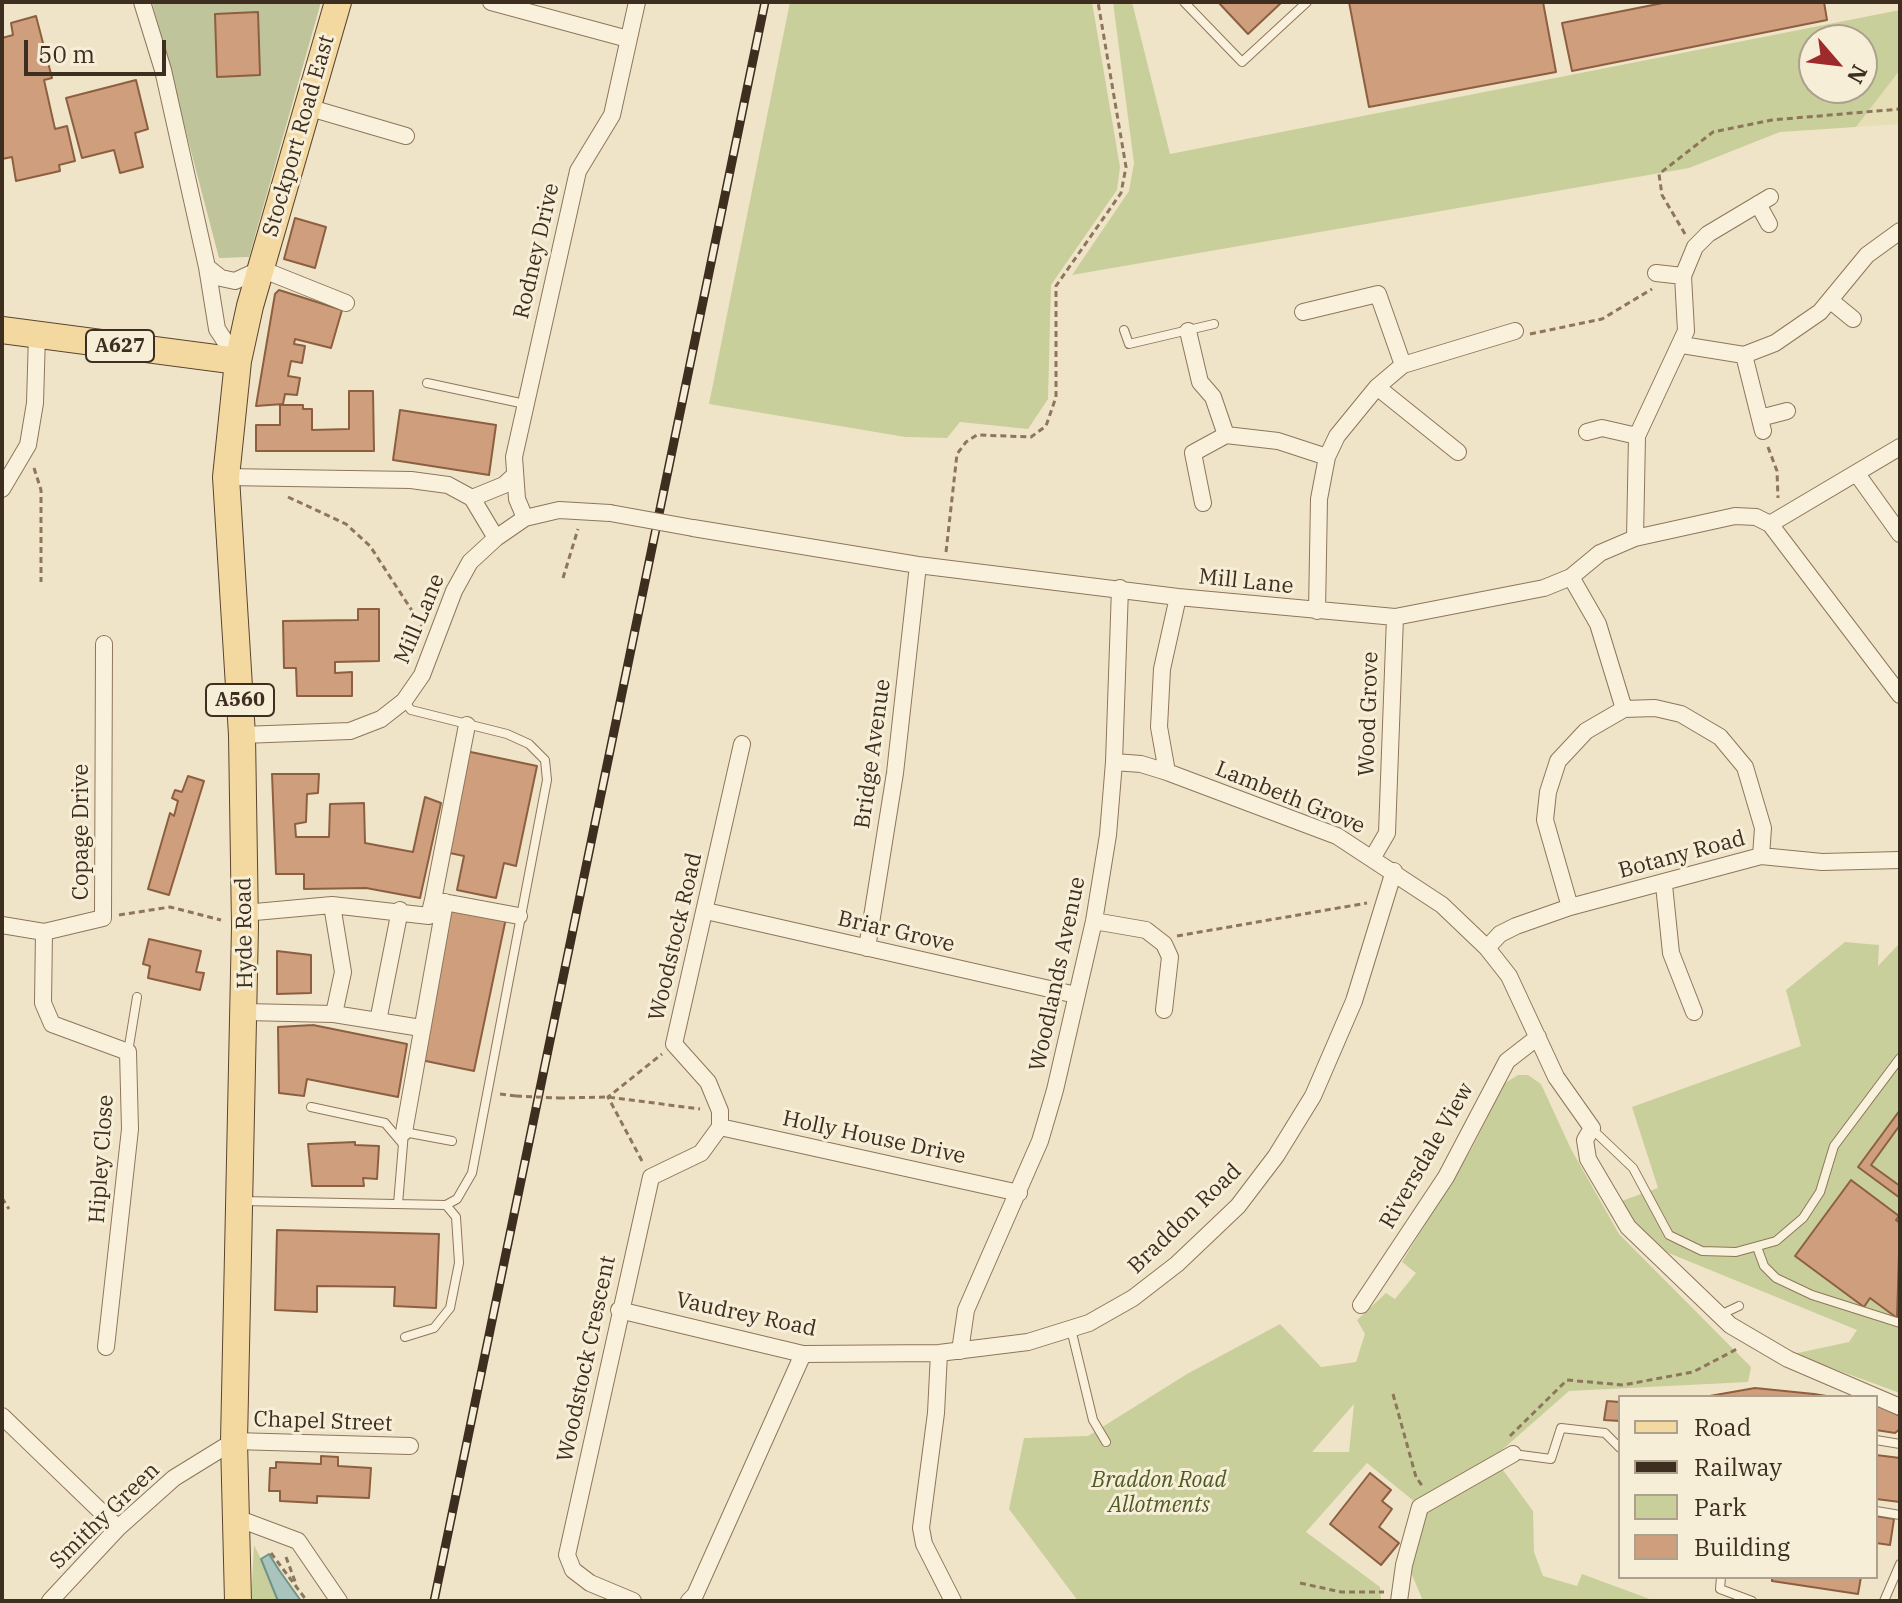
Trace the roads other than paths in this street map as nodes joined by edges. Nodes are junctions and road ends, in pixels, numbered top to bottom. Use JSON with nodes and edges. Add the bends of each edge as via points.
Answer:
{"nodes":[{"id":1,"x":142,"y":2,"type":"edge"},
{"id":2,"x":338,"y":2,"type":"edge"},
{"id":3,"x":491,"y":2,"type":"edge"},
{"id":4,"x":637,"y":2,"type":"edge"},
{"id":5,"x":1184,"y":2,"type":"edge"},
{"id":6,"x":1307,"y":2,"type":"edge"},
{"id":7,"x":628,"y":39,"type":"junction"},
{"id":8,"x":307,"y":107,"type":"junction"},
{"id":9,"x":406,"y":136,"type":"dead end"},
{"id":10,"x":1769,"y":224,"type":"dead end"},
{"id":11,"x":1900,"y":231,"type":"edge"},
{"id":12,"x":207,"y":267,"type":"junction"},
{"id":13,"x":261,"y":269,"type":"junction"},
{"id":14,"x":1660,"y":273,"type":"road end"},
{"id":15,"x":1683,"y":276,"type":"junction"},
{"id":16,"x":1831,"y":301,"type":"junction"},
{"id":17,"x":346,"y":303,"type":"dead end"},
{"id":18,"x":1303,"y":312,"type":"dead end"},
{"id":19,"x":1853,"y":319,"type":"dead end"},
{"id":20,"x":1214,"y":324,"type":"dead end"},
{"id":21,"x":2,"y":330,"type":"edge"},
{"id":22,"x":1124,"y":330,"type":"dead end"},
{"id":23,"x":1188,"y":331,"type":"junction"},
{"id":24,"x":1515,"y":331,"type":"road end"},
{"id":25,"x":37,"y":335,"type":"junction"},
{"id":26,"x":1682,"y":345,"type":"junction"},
{"id":27,"x":1744,"y":355,"type":"junction"},
{"id":28,"x":238,"y":361,"type":"junction"},
{"id":29,"x":1403,"y":365,"type":"junction"},
{"id":30,"x":427,"y":383,"type":"dead end"},
{"id":31,"x":1377,"y":387,"type":"junction"},
{"id":32,"x":526,"y":405,"type":"junction"},
{"id":33,"x":1787,"y":411,"type":"dead end"},
{"id":34,"x":1587,"y":432,"type":"dead end"},
{"id":35,"x":1226,"y":435,"type":"junction"},
{"id":36,"x":1637,"y":436,"type":"junction"},
{"id":37,"x":1900,"y":447,"type":"edge"},
{"id":38,"x":1458,"y":452,"type":"dead end"},
{"id":39,"x":1327,"y":457,"type":"junction"},
{"id":40,"x":1857,"y":474,"type":"junction"},
{"id":41,"x":515,"y":475,"type":"junction"},
{"id":42,"x":226,"y":477,"type":"junction"},
{"id":43,"x":2,"y":489,"type":"edge"},
{"id":44,"x":472,"y":498,"type":"junction"},
{"id":45,"x":1203,"y":503,"type":"dead end"},
{"id":46,"x":525,"y":518,"type":"junction"},
{"id":47,"x":1770,"y":524,"type":"junction"},
{"id":48,"x":1900,"y":534,"type":"edge"},
{"id":49,"x":496,"y":538,"type":"junction"},
{"id":50,"x":1635,"y":538,"type":"junction"},
{"id":51,"x":918,"y":565,"type":"junction"},
{"id":52,"x":1571,"y":577,"type":"junction"},
{"id":53,"x":1120,"y":588,"type":"junction"},
{"id":54,"x":1178,"y":597,"type":"junction"},
{"id":55,"x":1317,"y":611,"type":"junction"},
{"id":56,"x":1395,"y":617,"type":"junction"},
{"id":57,"x":104,"y":644,"type":"dead end"},
{"id":58,"x":1900,"y":695,"type":"edge"},
{"id":59,"x":404,"y":701,"type":"junction"},
{"id":60,"x":1624,"y":709,"type":"junction"},
{"id":61,"x":467,"y":725,"type":"junction"},
{"id":62,"x":242,"y":735,"type":"junction"},
{"id":63,"x":742,"y":744,"type":"dead end"},
{"id":64,"x":1114,"y":762,"type":"junction"},
{"id":65,"x":1167,"y":772,"type":"junction"},
{"id":66,"x":1761,"y":856,"type":"junction"},
{"id":67,"x":1373,"y":857,"type":"junction"},
{"id":68,"x":1900,"y":860,"type":"edge"},
{"id":69,"x":1394,"y":871,"type":"junction"},
{"id":70,"x":1664,"y":885,"type":"junction"},
{"id":71,"x":439,"y":901,"type":"junction"},
{"id":72,"x":332,"y":905,"type":"junction"},
{"id":73,"x":1570,"y":907,"type":"junction"},
{"id":74,"x":400,"y":910,"type":"junction"},
{"id":75,"x":706,"y":911,"type":"junction"},
{"id":76,"x":519,"y":916,"type":"junction"},
{"id":77,"x":245,"y":920,"type":"junction"},
{"id":78,"x":1094,"y":921,"type":"junction"},
{"id":79,"x":2,"y":925,"type":"edge"},
{"id":80,"x":44,"y":932,"type":"junction"},
{"id":81,"x":867,"y":948,"type":"junction"},
{"id":82,"x":1487,"y":948,"type":"junction"},
{"id":83,"x":1076,"y":995,"type":"junction"},
{"id":84,"x":137,"y":997,"type":"dead end"},
{"id":85,"x":1164,"y":1010,"type":"dead end"},
{"id":86,"x":245,"y":1012,"type":"junction"},
{"id":87,"x":1694,"y":1012,"type":"dead end"},
{"id":88,"x":334,"y":1014,"type":"junction"},
{"id":89,"x":378,"y":1021,"type":"junction"},
{"id":90,"x":421,"y":1028,"type":"junction"},
{"id":91,"x":1538,"y":1037,"type":"junction"},
{"id":92,"x":128,"y":1052,"type":"junction"},
{"id":93,"x":1900,"y":1058,"type":"edge"},
{"id":94,"x":311,"y":1107,"type":"dead end"},
{"id":95,"x":720,"y":1119,"type":"junction"},
{"id":96,"x":1592,"y":1128,"type":"junction"},
{"id":97,"x":403,"y":1138,"type":"junction"},
{"id":98,"x":452,"y":1141,"type":"dead end"},
{"id":99,"x":1019,"y":1193,"type":"junction"},
{"id":100,"x":237,"y":1201,"type":"junction"},
{"id":101,"x":398,"y":1204,"type":"junction"},
{"id":102,"x":446,"y":1205,"type":"junction"},
{"id":103,"x":1757,"y":1247,"type":"junction"},
{"id":104,"x":1361,"y":1305,"type":"dead end"},
{"id":105,"x":1739,"y":1306,"type":"dead end"},
{"id":106,"x":619,"y":1310,"type":"junction"},
{"id":107,"x":1719,"y":1316,"type":"junction"},
{"id":108,"x":1900,"y":1323,"type":"edge"},
{"id":109,"x":1071,"y":1328,"type":"junction"},
{"id":110,"x":405,"y":1337,"type":"dead end"},
{"id":111,"x":106,"y":1347,"type":"dead end"},
{"id":112,"x":960,"y":1351,"type":"junction"},
{"id":113,"x":939,"y":1353,"type":"junction"},
{"id":114,"x":803,"y":1354,"type":"junction"},
{"id":115,"x":1872,"y":1395,"type":"edge"},
{"id":116,"x":1878,"y":1398,"type":"edge"},
{"id":117,"x":1900,"y":1407,"type":"edge"},
{"id":118,"x":2,"y":1416,"type":"edge"},
{"id":119,"x":1878,"y":1440,"type":"edge"},
{"id":120,"x":234,"y":1441,"type":"junction"},
{"id":121,"x":1106,"y":1442,"type":"dead end"},
{"id":122,"x":1900,"y":1444,"type":"edge"},
{"id":123,"x":410,"y":1446,"type":"dead end"},
{"id":124,"x":1618,"y":1446,"type":"edge"},
{"id":125,"x":1507,"y":1449,"type":"joint"},
{"id":126,"x":1878,"y":1511,"type":"edge"},
{"id":127,"x":1900,"y":1515,"type":"edge"},
{"id":128,"x":234,"y":1517,"type":"junction"},
{"id":129,"x":118,"y":1528,"type":"junction"},
{"id":130,"x":1900,"y":1564,"type":"edge"},
{"id":131,"x":1721,"y":1579,"type":"edge"},
{"id":132,"x":1400,"y":1595,"type":"edge"},
{"id":133,"x":50,"y":1601,"type":"edge"},
{"id":134,"x":238,"y":1601,"type":"edge"},
{"id":135,"x":339,"y":1601,"type":"edge"},
{"id":136,"x":633,"y":1601,"type":"edge"},
{"id":137,"x":689,"y":1601,"type":"edge"},
{"id":138,"x":953,"y":1601,"type":"edge"},
{"id":139,"x":1752,"y":1601,"type":"edge"},
{"id":140,"x":1884,"y":1601,"type":"edge"}],
"edges":[{"from":1,"to":12,"type":"street","via":[[163,70]]},
{"from":2,"to":8,"type":"main road","name":"Stockport Road East","number":"A560"},
{"from":3,"to":7,"type":"street"},
{"from":4,"to":7,"type":"street","name":"Rodney Drive"},
{"from":5,"to":6,"type":"lane","via":[[1242,62]]},
{"from":7,"to":32,"type":"street","name":"Rodney Drive","via":[[612,115],[578,171]]},
{"from":8,"to":9,"type":"street"},
{"from":8,"to":13,"type":"main road","name":"Stockport Road East","number":"A560"},
{"from":10,"to":15,"type":"street","via":[[1764,200],[1708,234],[1695,247]]},
{"from":11,"to":16,"type":"street","via":[[1867,255]]},
{"from":12,"to":13,"type":"street","via":[[235,281]]},
{"from":12,"to":28,"type":"street","via":[[217,329]]},
{"from":13,"to":17,"type":"street"},
{"from":13,"to":28,"type":"main road","name":"Hyde Road","number":"A560"},
{"from":14,"to":15,"type":"street"},
{"from":15,"to":26,"type":"street","via":[[1687,305]]},
{"from":16,"to":19,"type":"street"},
{"from":16,"to":27,"type":"street","via":[[1799,329]]},
{"from":18,"to":29,"type":"street","via":[[1378,294]]},
{"from":20,"to":23,"type":"lane"},
{"from":21,"to":25,"type":"main road","number":"A627"},
{"from":22,"to":23,"type":"lane","via":[[1129,344]]},
{"from":23,"to":35,"type":"street","via":[[1200,382],[1213,397]]},
{"from":24,"to":29,"type":"street"},
{"from":25,"to":28,"type":"main road","number":"A627"},
{"from":25,"to":43,"type":"street","via":[[28,445]]},
{"from":26,"to":27,"type":"street"},
{"from":26,"to":36,"type":"street"},
{"from":27,"to":33,"type":"street","via":[[1761,424]]},
{"from":28,"to":42,"type":"main road","name":"Hyde Road","number":"A560"},
{"from":29,"to":31,"type":"street"},
{"from":30,"to":32,"type":"lane"},
{"from":31,"to":38,"type":"street"},
{"from":31,"to":39,"type":"street"},
{"from":32,"to":41,"type":"street","name":"Rodney Drive"},
{"from":34,"to":36,"type":"street","via":[[1602,428]]},
{"from":35,"to":39,"type":"street","via":[[1278,441]]},
{"from":35,"to":45,"type":"street","via":[[1193,453]]},
{"from":36,"to":50,"type":"street"},
{"from":37,"to":40,"type":"street"},
{"from":39,"to":55,"type":"street","via":[[1319,499]]},
{"from":40,"to":47,"type":"street"},
{"from":40,"to":48,"type":"street"},
{"from":41,"to":44,"type":"street"},
{"from":41,"to":46,"type":"street","name":"Rodney Drive"},
{"from":42,"to":44,"type":"street","via":[[411,480],[448,485]]},
{"from":42,"to":62,"type":"main road","name":"Hyde Road","number":"A560"},
{"from":44,"to":49,"type":"street"},
{"from":46,"to":49,"type":"street","name":"Mill Lane"},
{"from":46,"to":51,"type":"street","name":"Mill Lane","bridge":true,"via":[[581,509]]},
{"from":47,"to":50,"type":"street","name":"Mill Lane","via":[[1735,516]]},
{"from":47,"to":58,"type":"street"},
{"from":49,"to":59,"type":"street","name":"Mill Lane","via":[[470,562],[422,675]]},
{"from":50,"to":52,"type":"street","name":"Mill Lane","via":[[1600,553]]},
{"from":51,"to":53,"type":"street","name":"Mill Lane"},
{"from":51,"to":81,"type":"street","name":"Bridge Avenue","via":[[895,773]]},
{"from":52,"to":56,"type":"street","name":"Mill Lane","via":[[1544,588]]},
{"from":52,"to":60,"type":"street","via":[[1598,624]]},
{"from":53,"to":54,"type":"street","name":"Mill Lane"},
{"from":53,"to":64,"type":"street","name":"Woodlands Avenue"},
{"from":54,"to":55,"type":"street","name":"Mill Lane"},
{"from":54,"to":65,"type":"street","via":[[1162,669],[1159,727]]},
{"from":55,"to":56,"type":"street","name":"Mill Lane"},
{"from":56,"to":67,"type":"street","name":"Wood Grove","via":[[1387,833]]},
{"from":57,"to":80,"type":"street","name":"Copage Drive","via":[[103,918]]},
{"from":59,"to":61,"type":"lane","via":[[411,710]]},
{"from":59,"to":62,"type":"street","name":"Mill Lane","via":[[381,719],[350,731]]},
{"from":60,"to":66,"type":"street","via":[[1681,714],[1720,737],[1745,767],[1763,828]]},
{"from":60,"to":73,"type":"street","via":[[1586,731],[1558,761],[1548,792],[1545,820]]},
{"from":61,"to":71,"type":"street"},
{"from":61,"to":76,"type":"lane","via":[[507,734],[545,760],[547,780]]},
{"from":62,"to":77,"type":"main road","name":"Hyde Road","number":"A560"},
{"from":63,"to":75,"type":"street","name":"Woodstock Road"},
{"from":64,"to":65,"type":"street","name":"Lambeth Grove"},
{"from":64,"to":78,"type":"street","name":"Woodlands Avenue"},
{"from":65,"to":67,"type":"street","name":"Lambeth Grove","via":[[1337,836]]},
{"from":66,"to":68,"type":"street","name":"Botany Road","via":[[1822,862]]},
{"from":66,"to":70,"type":"street","name":"Botany Road"},
{"from":67,"to":69,"type":"street","name":"Lambeth Grove"},
{"from":69,"to":82,"type":"street","name":"Lambeth Grove","via":[[1442,905]]},
{"from":69,"to":109,"type":"street","name":"Braddon Road","via":[[1354,1001],[1313,1096],[1257,1183],[1177,1264],[1133,1298]]},
{"from":70,"to":73,"type":"street","name":"Botany Road"},
{"from":70,"to":87,"type":"street","via":[[1671,953]]},
{"from":71,"to":74,"type":"street","via":[[429,916]]},
{"from":71,"to":76,"type":"street"},
{"from":71,"to":90,"type":"street"},
{"from":72,"to":74,"type":"street"},
{"from":72,"to":77,"type":"street"},
{"from":72,"to":88,"type":"street","via":[[343,972]]},
{"from":73,"to":82,"type":"street","name":"Botany Road","via":[[1516,926]]},
{"from":74,"to":89,"type":"street"},
{"from":75,"to":81,"type":"street","name":"Briar Grove"},
{"from":75,"to":95,"type":"street","name":"Woodstock Road","via":[[674,1044],[708,1082]]},
{"from":76,"to":102,"type":"lane","via":[[472,1173],[457,1199]]},
{"from":77,"to":86,"type":"main road","name":"Hyde Road","number":"A560"},
{"from":78,"to":83,"type":"street","name":"Woodlands Avenue"},
{"from":78,"to":85,"type":"street","via":[[1146,930],[1164,944],[1170,957]]},
{"from":79,"to":80,"type":"street","name":"Copage Drive"},
{"from":80,"to":92,"type":"street","via":[[43,1003],[52,1024]]},
{"from":81,"to":83,"type":"street","name":"Briar Grove"},
{"from":82,"to":91,"type":"street","name":"Lambeth Grove","via":[[1509,976]]},
{"from":83,"to":99,"type":"street","name":"Woodlands Avenue","via":[[1055,1090]]},
{"from":84,"to":92,"type":"lane"},
{"from":86,"to":88,"type":"street"},
{"from":86,"to":100,"type":"main road","name":"Hyde Road","number":"A560"},
{"from":88,"to":89,"type":"street"},
{"from":89,"to":90,"type":"street"},
{"from":90,"to":97,"type":"street"},
{"from":91,"to":96,"type":"street","name":"Lambeth Grove","via":[[1556,1077]]},
{"from":91,"to":104,"type":"street","name":"Riversdale View","via":[[1507,1061],[1446,1177]]},
{"from":92,"to":111,"type":"street","name":"Hipley Close","via":[[130,1129]]},
{"from":93,"to":103,"type":"lane","via":[[1834,1146],[1820,1192],[1803,1218],[1783,1236]]},
{"from":94,"to":97,"type":"lane","via":[[385,1123]]},
{"from":95,"to":99,"type":"street","name":"Holly House Drive"},
{"from":95,"to":106,"type":"street","name":"Woodstock Crescent","via":[[701,1153],[651,1177]]},
{"from":96,"to":103,"type":"lane","via":[[1633,1168],[1663,1228],[1677,1241],[1719,1253]]},
{"from":96,"to":107,"type":"street","via":[[1585,1140],[1588,1159],[1616,1212]]},
{"from":97,"to":98,"type":"lane"},
{"from":97,"to":101,"type":"lane"},
{"from":99,"to":112,"type":"street","name":"Woodlands Avenue","via":[[966,1310]]},
{"from":100,"to":101,"type":"lane"},
{"from":100,"to":120,"type":"main road","name":"Hyde Road","number":"A560"},
{"from":101,"to":102,"type":"lane"},
{"from":102,"to":110,"type":"lane","via":[[456,1217],[459,1263],[450,1308],[434,1328]]},
{"from":103,"to":108,"type":"lane","via":[[1776,1278]]},
{"from":105,"to":107,"type":"lane"},
{"from":106,"to":114,"type":"street","name":"Vaudrey Road"},
{"from":106,"to":136,"type":"street","name":"Woodstock Crescent","via":[[567,1555],[573,1570],[590,1583]]},
{"from":107,"to":115,"type":"street","via":[[1788,1359]]},
{"from":109,"to":112,"type":"street","name":"Braddon Road","via":[[1028,1342]]},
{"from":109,"to":121,"type":"lane","via":[[1093,1420]]},
{"from":112,"to":113,"type":"street","name":"Vaudrey Road"},
{"from":113,"to":114,"type":"street","name":"Vaudrey Road"},
{"from":113,"to":138,"type":"street","via":[[921,1528]]},
{"from":114,"to":137,"type":"street"},
{"from":116,"to":117,"type":"street"},
{"from":118,"to":129,"type":"street"},
{"from":119,"to":122,"type":"lane"},
{"from":120,"to":123,"type":"street","name":"Chapel Street"},
{"from":120,"to":128,"type":"main road","name":"Hyde Road","number":"A560"},
{"from":120,"to":129,"type":"street","name":"Smithy Green","via":[[174,1478]]},
{"from":124,"to":125,"type":"lane","via":[[1605,1433],[1561,1428],[1551,1459]]},
{"from":125,"to":132,"type":"street","via":[[1420,1507]]},
{"from":126,"to":127,"type":"lane"},
{"from":128,"to":134,"type":"main road","name":"Hyde Road","number":"A560"},
{"from":128,"to":135,"type":"street","via":[[298,1541]]},
{"from":129,"to":133,"type":"street","name":"Smithy Green"},
{"from":130,"to":140,"type":"lane"},
{"from":131,"to":139,"type":"lane","via":[[1720,1589]]}]}
